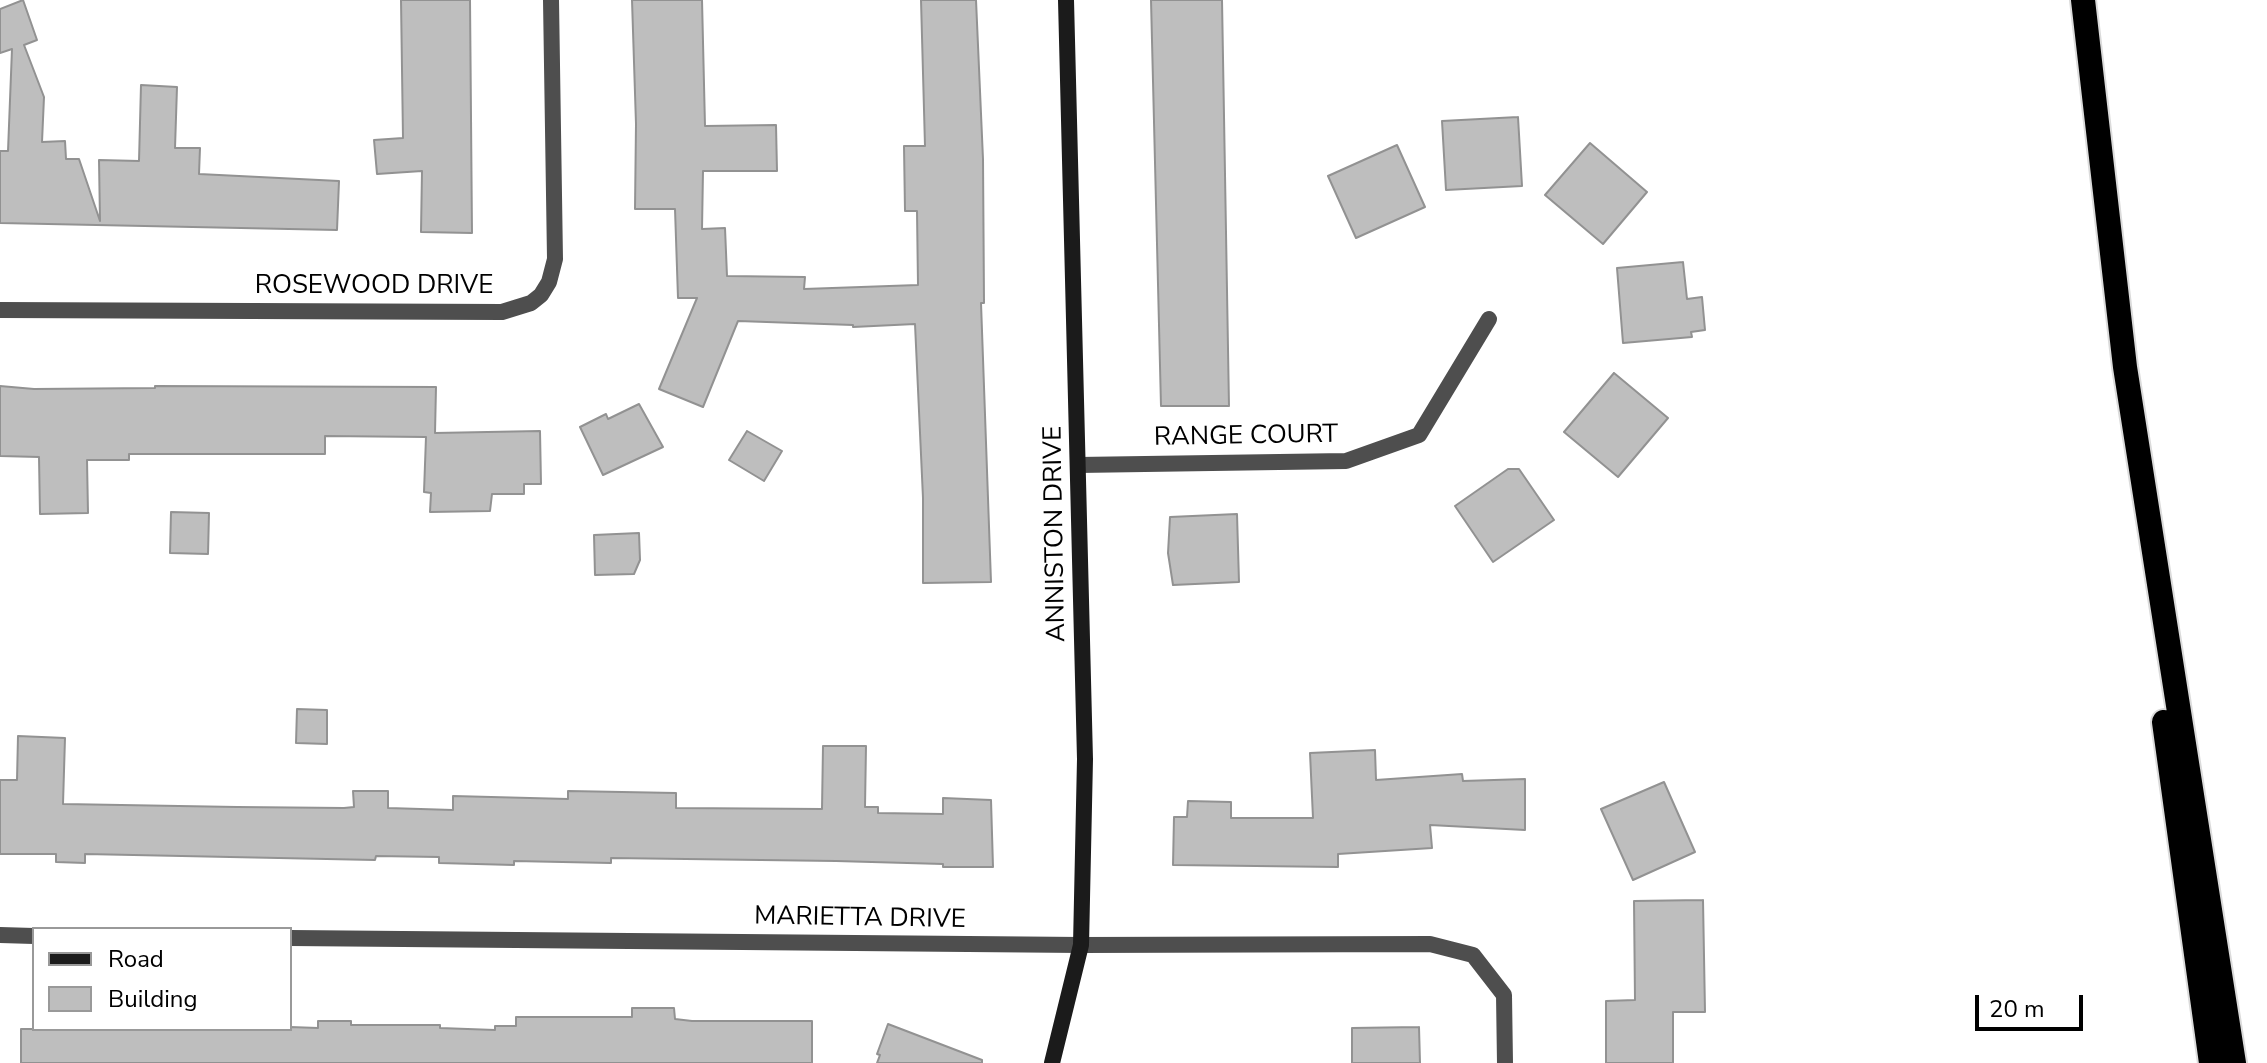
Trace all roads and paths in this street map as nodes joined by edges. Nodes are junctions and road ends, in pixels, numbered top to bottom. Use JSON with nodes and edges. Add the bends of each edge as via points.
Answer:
{"nodes":[{"id":1,"x":551,"y":0,"type":"edge"},
{"id":2,"x":1066,"y":0,"type":"edge"},
{"id":3,"x":2083,"y":0,"type":"edge"},
{"id":4,"x":0,"y":310,"type":"edge"},
{"id":5,"x":1489,"y":319,"type":"dead end"},
{"id":6,"x":1078,"y":465,"type":"junction"},
{"id":7,"x":0,"y":935,"type":"edge"},
{"id":8,"x":32,"y":936,"type":"edge"},
{"id":9,"x":292,"y":938,"type":"edge"},
{"id":10,"x":1081,"y":945,"type":"junction"},
{"id":11,"x":1052,"y":1063,"type":"edge"},
{"id":12,"x":1505,"y":1063,"type":"edge"},
{"id":13,"x":2211,"y":1063,"type":"edge"},
{"id":14,"x":2234,"y":1063,"type":"edge"}],
"edges":[{"from":1,"to":4,"type":"street","name":"ROSEWOOD DRIVE","via":[[555,259],[549,282],[531,303],[502,312]]},
{"from":2,"to":6,"type":"street","name":"ANNISTON DRIVE"},
{"from":3,"to":13,"type":"highway","via":[[2147,597]]},
{"from":3,"to":14,"type":"highway","via":[[2125,367]]},
{"from":5,"to":6,"type":"street","name":"RANGE COURT","via":[[1419,435],[1346,461]]},
{"from":6,"to":10,"type":"street","name":"ANNISTON DRIVE","via":[[1085,759]]},
{"from":7,"to":8,"type":"street"},
{"from":9,"to":10,"type":"street","name":"MARIETTA DRIVE"},
{"from":10,"to":11,"type":"street","name":"ANNISTON DRIVE"},
{"from":10,"to":12,"type":"street","name":"MARIETTA DRIVE","via":[[1430,944],[1473,955],[1504,995]]}]}
